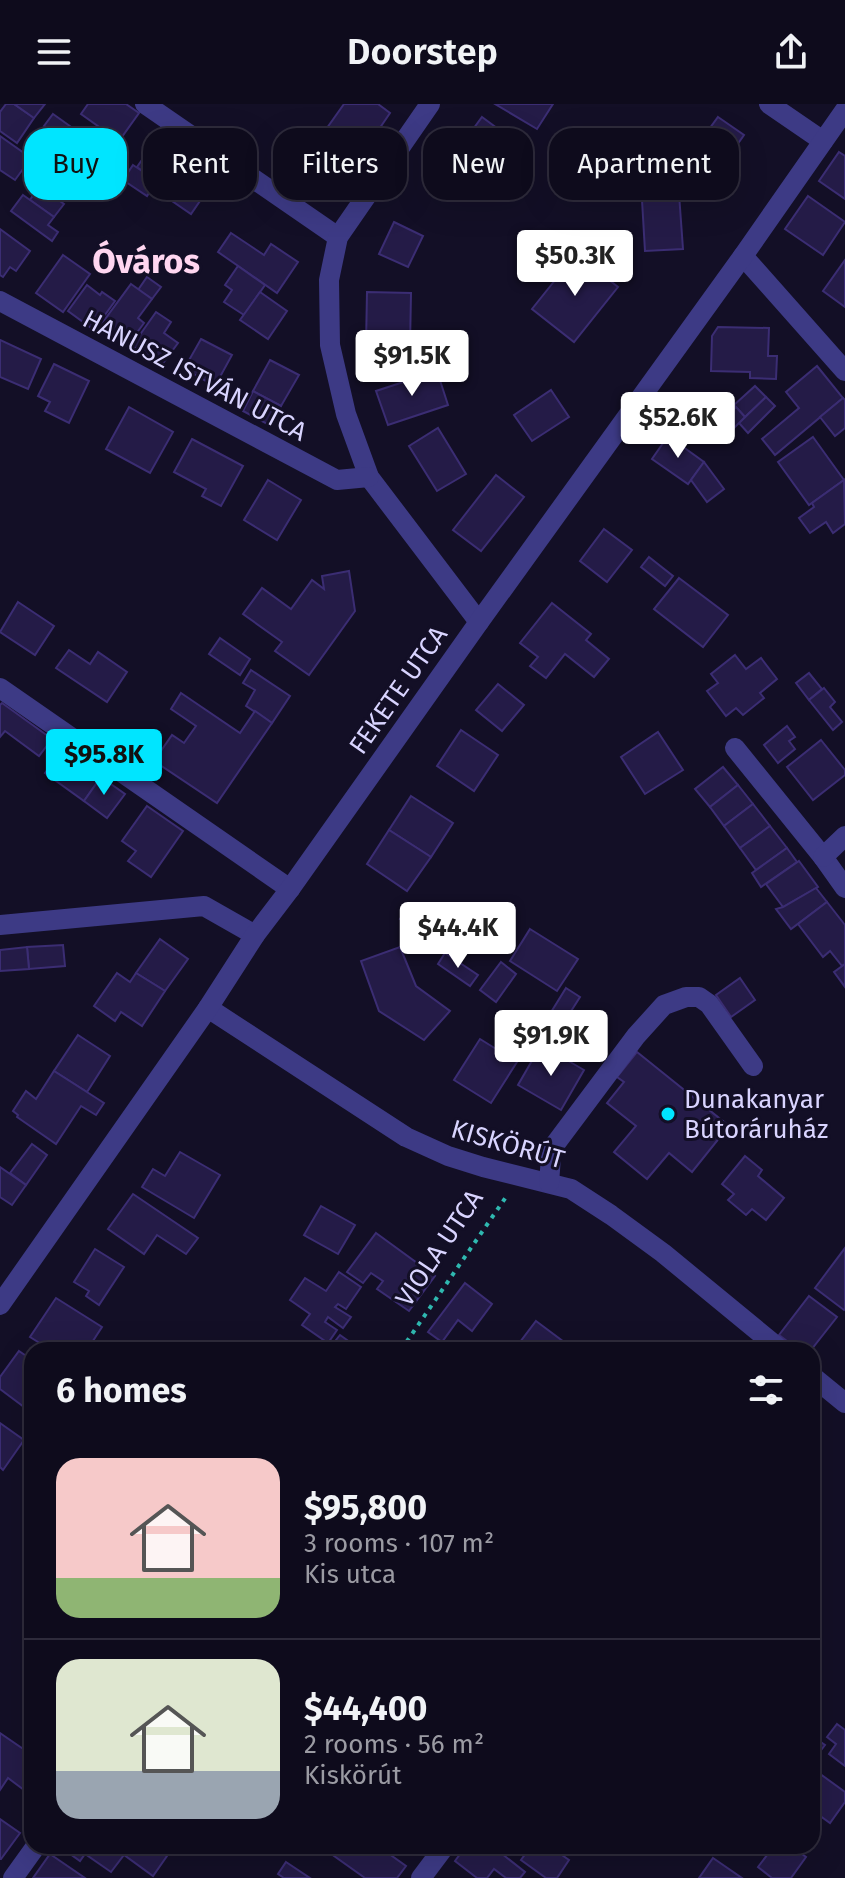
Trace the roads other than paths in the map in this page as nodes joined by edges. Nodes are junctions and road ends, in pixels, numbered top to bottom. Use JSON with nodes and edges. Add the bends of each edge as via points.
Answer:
{"nodes":[{"id":1,"x":145,"y":104,"type":"edge"},
{"id":2,"x":430,"y":104,"type":"edge"},
{"id":3,"x":769,"y":104,"type":"edge"},
{"id":4,"x":845,"y":110,"type":"edge"},
{"id":5,"x":823,"y":141,"type":"junction"},
{"id":6,"x":338,"y":237,"type":"junction"},
{"id":7,"x":743,"y":256,"type":"junction"},
{"id":8,"x":0,"y":301,"type":"edge"},
{"id":9,"x":845,"y":371,"type":"edge"},
{"id":10,"x":369,"y":477,"type":"junction"},
{"id":11,"x":479,"y":622,"type":"junction"},
{"id":12,"x":0,"y":688,"type":"edge"},
{"id":13,"x":735,"y":748,"type":"dead end"},
{"id":14,"x":845,"y":836,"type":"edge"},
{"id":15,"x":823,"y":857,"type":"junction"},
{"id":16,"x":845,"y":888,"type":"edge"},
{"id":17,"x":290,"y":889,"type":"junction"},
{"id":18,"x":0,"y":925,"type":"edge"},
{"id":19,"x":255,"y":935,"type":"junction"},
{"id":20,"x":208,"y":1008,"type":"junction"},
{"id":21,"x":753,"y":1066,"type":"dead end"},
{"id":22,"x":549,"y":1183,"type":"junction"},
{"id":23,"x":0,"y":1305,"type":"edge"},
{"id":24,"x":771,"y":1342,"type":"edge"},
{"id":25,"x":820,"y":1383,"type":"edge"},
{"id":26,"x":845,"y":1403,"type":"edge"},
{"id":27,"x":30,"y":1854,"type":"edge"},
{"id":28,"x":439,"y":1854,"type":"edge"},
{"id":29,"x":13,"y":1878,"type":"edge"},
{"id":30,"x":421,"y":1878,"type":"edge"}],
"edges":[{"from":1,"to":6,"type":"street"},
{"from":2,"to":6,"type":"street"},
{"from":3,"to":5,"type":"street"},
{"from":4,"to":5,"type":"street","name":"FEKETE UTCA"},
{"from":5,"to":7,"type":"street","name":"FEKETE UTCA"},
{"from":6,"to":10,"type":"street","via":[[329,280],[330,345],[346,414]]},
{"from":7,"to":9,"type":"street"},
{"from":7,"to":11,"type":"street","name":"FEKETE UTCA"},
{"from":8,"to":10,"type":"street","name":"HANUSZ ISTVÁN UTCA","via":[[337,480]]},
{"from":10,"to":11,"type":"street"},
{"from":11,"to":17,"type":"street","name":"FEKETE UTCA"},
{"from":12,"to":17,"type":"street"},
{"from":13,"to":15,"type":"street"},
{"from":14,"to":15,"type":"street"},
{"from":15,"to":16,"type":"street"},
{"from":17,"to":19,"type":"street","name":"FEKETE UTCA"},
{"from":18,"to":19,"type":"street","via":[[204,906]]},
{"from":19,"to":20,"type":"street","name":"FEKETE UTCA"},
{"from":20,"to":22,"type":"street","name":"KISKÖRÚT","via":[[406,1137],[448,1156]]},
{"from":20,"to":23,"type":"street","name":"FEKETE UTCA"},
{"from":21,"to":22,"type":"street","via":[[699,997],[664,1005],[556,1143]]},
{"from":22,"to":24,"type":"street","name":"KISKÖRÚT","via":[[571,1189],[611,1215]]},
{"from":25,"to":26,"type":"street"},
{"from":27,"to":29,"type":"street"},
{"from":28,"to":30,"type":"street"}]}
